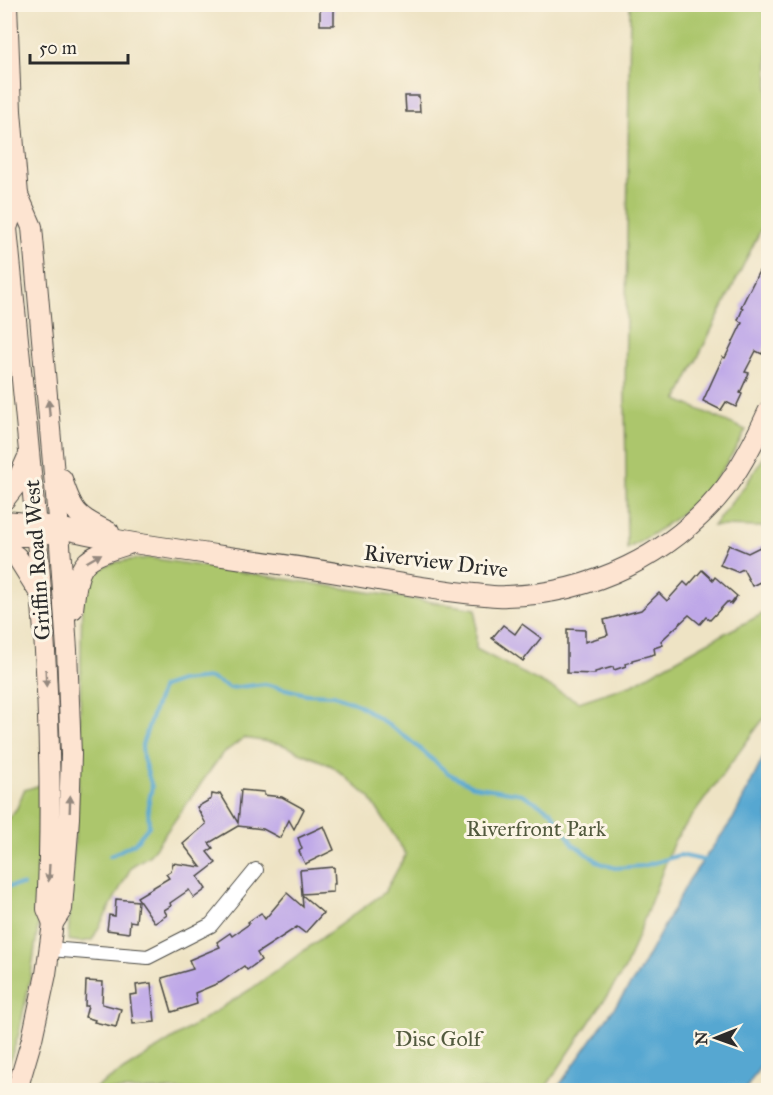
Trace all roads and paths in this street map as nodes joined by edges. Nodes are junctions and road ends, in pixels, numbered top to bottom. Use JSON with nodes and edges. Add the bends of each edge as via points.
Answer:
{"nodes":[{"id":1,"x":7,"y":4,"type":"edge"},
{"id":2,"x":18,"y":195,"type":"junction"},
{"id":3,"x":768,"y":412,"type":"edge"},
{"id":4,"x":53,"y":453,"type":"junction"},
{"id":5,"x":28,"y":457,"type":"junction"},
{"id":6,"x":4,"y":500,"type":"edge"},
{"id":7,"x":4,"y":521,"type":"edge"},
{"id":8,"x":35,"y":529,"type":"junction"},
{"id":9,"x":59,"y":530,"type":"junction"},
{"id":10,"x":4,"y":536,"type":"edge"},
{"id":11,"x":134,"y":543,"type":"junction"},
{"id":12,"x":4,"y":547,"type":"edge"},
{"id":13,"x":40,"y":594,"type":"junction"},
{"id":14,"x":67,"y":650,"type":"junction"},
{"id":15,"x":256,"y":870,"type":"dead end"},
{"id":16,"x":53,"y":922,"type":"junction"},
{"id":17,"x":50,"y":949,"type":"junction"},
{"id":18,"x":17,"y":1090,"type":"edge"}],
"edges":[{"from":1,"to":2,"type":"main road","name":"Griffin Road West"},
{"from":4,"to":2,"type":"main road","name":"Griffin Road West","one_way":true,"via":[[32,227]]},
{"from":2,"to":5,"type":"main road","name":"Griffin Road West","via":[[8,228]]},
{"from":3,"to":11,"type":"main road","name":"Riverview Drive","via":[[726,487],[681,531],[627,568],[551,592],[505,596],[454,592]]},
{"from":4,"to":9,"type":"main road","name":"Griffin Road West"},
{"from":4,"to":11,"type":"main road","via":[[75,512]]},
{"from":5,"to":6,"type":"main road"},
{"from":5,"to":8,"type":"main road","name":"Griffin Road West"},
{"from":7,"to":8,"type":"main road"},
{"from":8,"to":9,"type":"main road"},
{"from":8,"to":10,"type":"main road"},
{"from":8,"to":13,"type":"main road","name":"Griffin Road West"},
{"from":9,"to":11,"type":"main road","name":"Riverview Drive"},
{"from":9,"to":14,"type":"main road","name":"Griffin Road West"},
{"from":14,"to":11,"type":"main road","one_way":true,"via":[[80,569],[96,556]]},
{"from":12,"to":13,"type":"main road","via":[[17,557]]},
{"from":13,"to":16,"type":"main road","name":"Griffin Road West","one_way":true,"via":[[49,753],[47,909]]},
{"from":16,"to":14,"type":"main road","name":"Griffin Road West","one_way":true,"via":[[62,909],[69,818],[72,755]]},
{"from":15,"to":17,"type":"street","via":[[212,925],[148,957]]},
{"from":16,"to":17,"type":"main road","name":"Griffin Road West"},
{"from":17,"to":18,"type":"main road","name":"Griffin Road West"}]}
